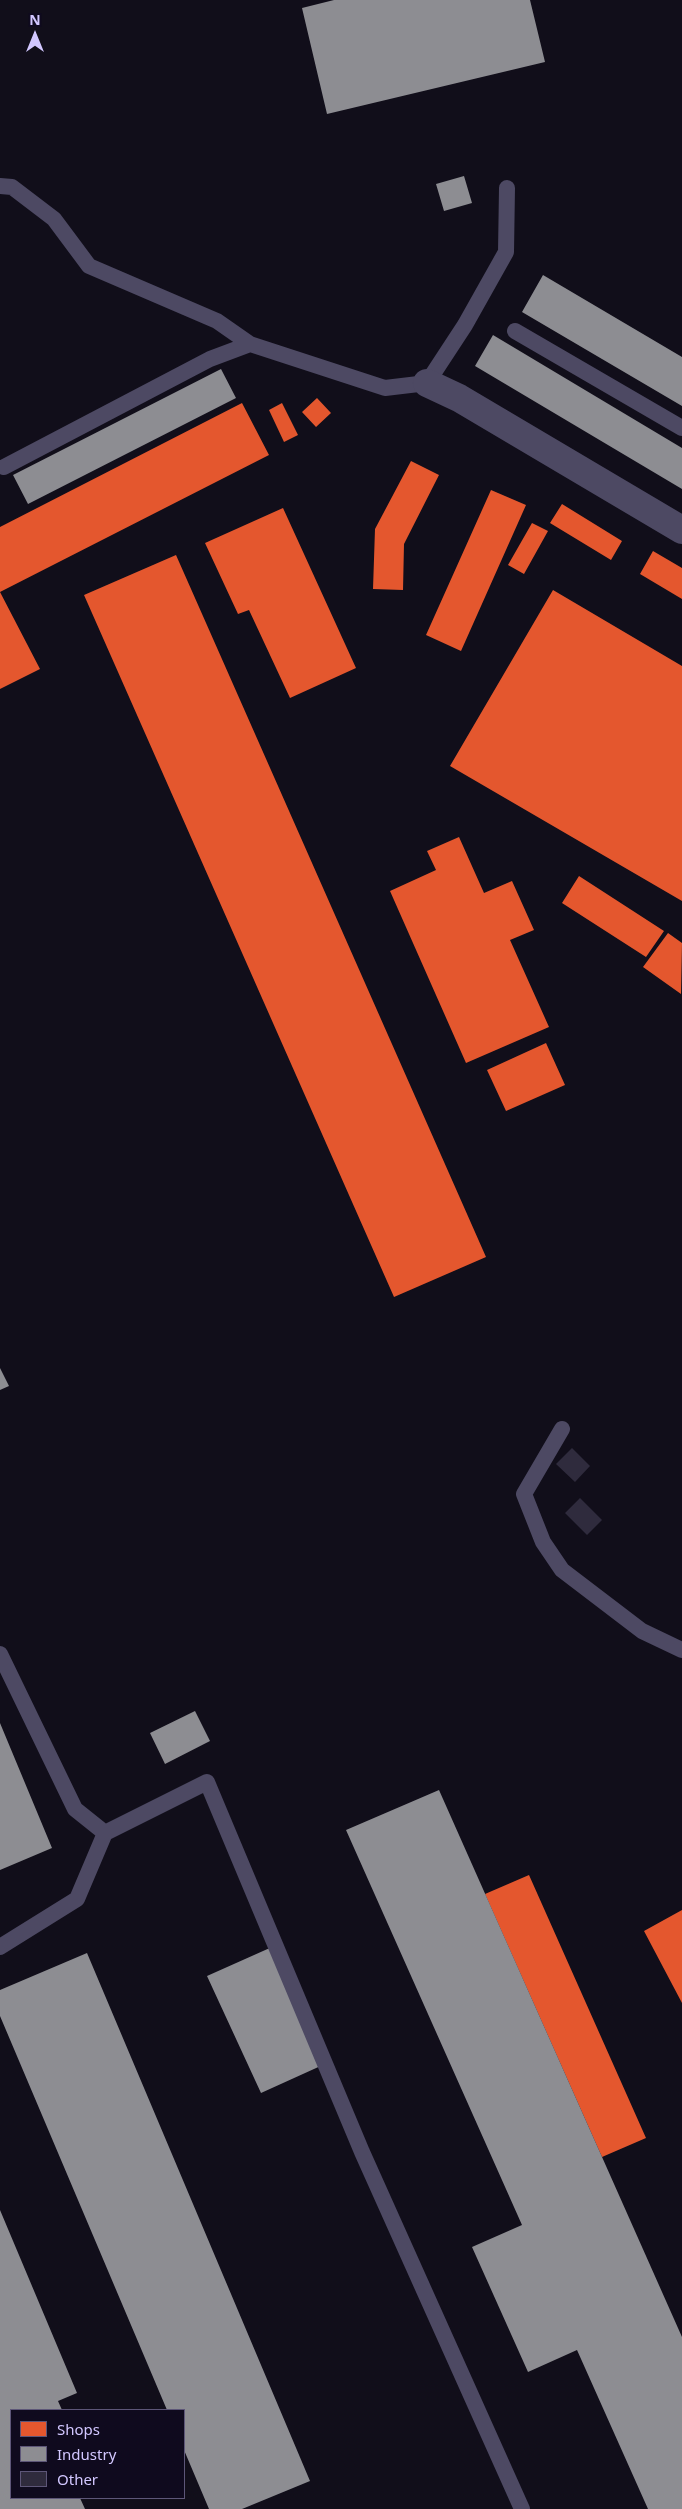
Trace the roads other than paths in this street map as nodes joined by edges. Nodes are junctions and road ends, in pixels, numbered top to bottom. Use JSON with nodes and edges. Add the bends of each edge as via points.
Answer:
{"nodes":[{"id":1,"x":0,"y":186,"type":"edge"},
{"id":2,"x":507,"y":188,"type":"dead end"},
{"id":3,"x":516,"y":331,"type":"dead end"},
{"id":4,"x":250,"y":344,"type":"junction"},
{"id":5,"x":427,"y":383,"type":"junction"},
{"id":6,"x":682,"y":428,"type":"edge"},
{"id":7,"x":4,"y":467,"type":"dead end"},
{"id":8,"x":682,"y":530,"type":"edge"},
{"id":9,"x":562,"y":1429,"type":"dead end"},
{"id":10,"x":682,"y":1650,"type":"edge"},
{"id":11,"x":0,"y":1654,"type":"edge"},
{"id":12,"x":105,"y":1833,"type":"junction"},
{"id":13,"x":0,"y":1947,"type":"edge"},
{"id":14,"x":522,"y":2509,"type":"edge"}],
"edges":[{"from":1,"to":4,"type":"lane","via":[[12,187],[54,219],[89,266],[218,321]]},
{"from":2,"to":5,"type":"lane","via":[[506,252],[465,325]]},
{"from":3,"to":6,"type":"lane"},
{"from":4,"to":5,"type":"lane","via":[[385,388]]},
{"from":4,"to":7,"type":"lane","via":[[210,359]]},
{"from":5,"to":8,"type":"street","via":[[459,398]]},
{"from":9,"to":10,"type":"lane","via":[[524,1494],[543,1542],[562,1570],[642,1631]]},
{"from":11,"to":12,"type":"lane","via":[[75,1809]]},
{"from":12,"to":13,"type":"lane","via":[[77,1899]]},
{"from":12,"to":14,"type":"lane","via":[[207,1782],[362,2152]]}]}
